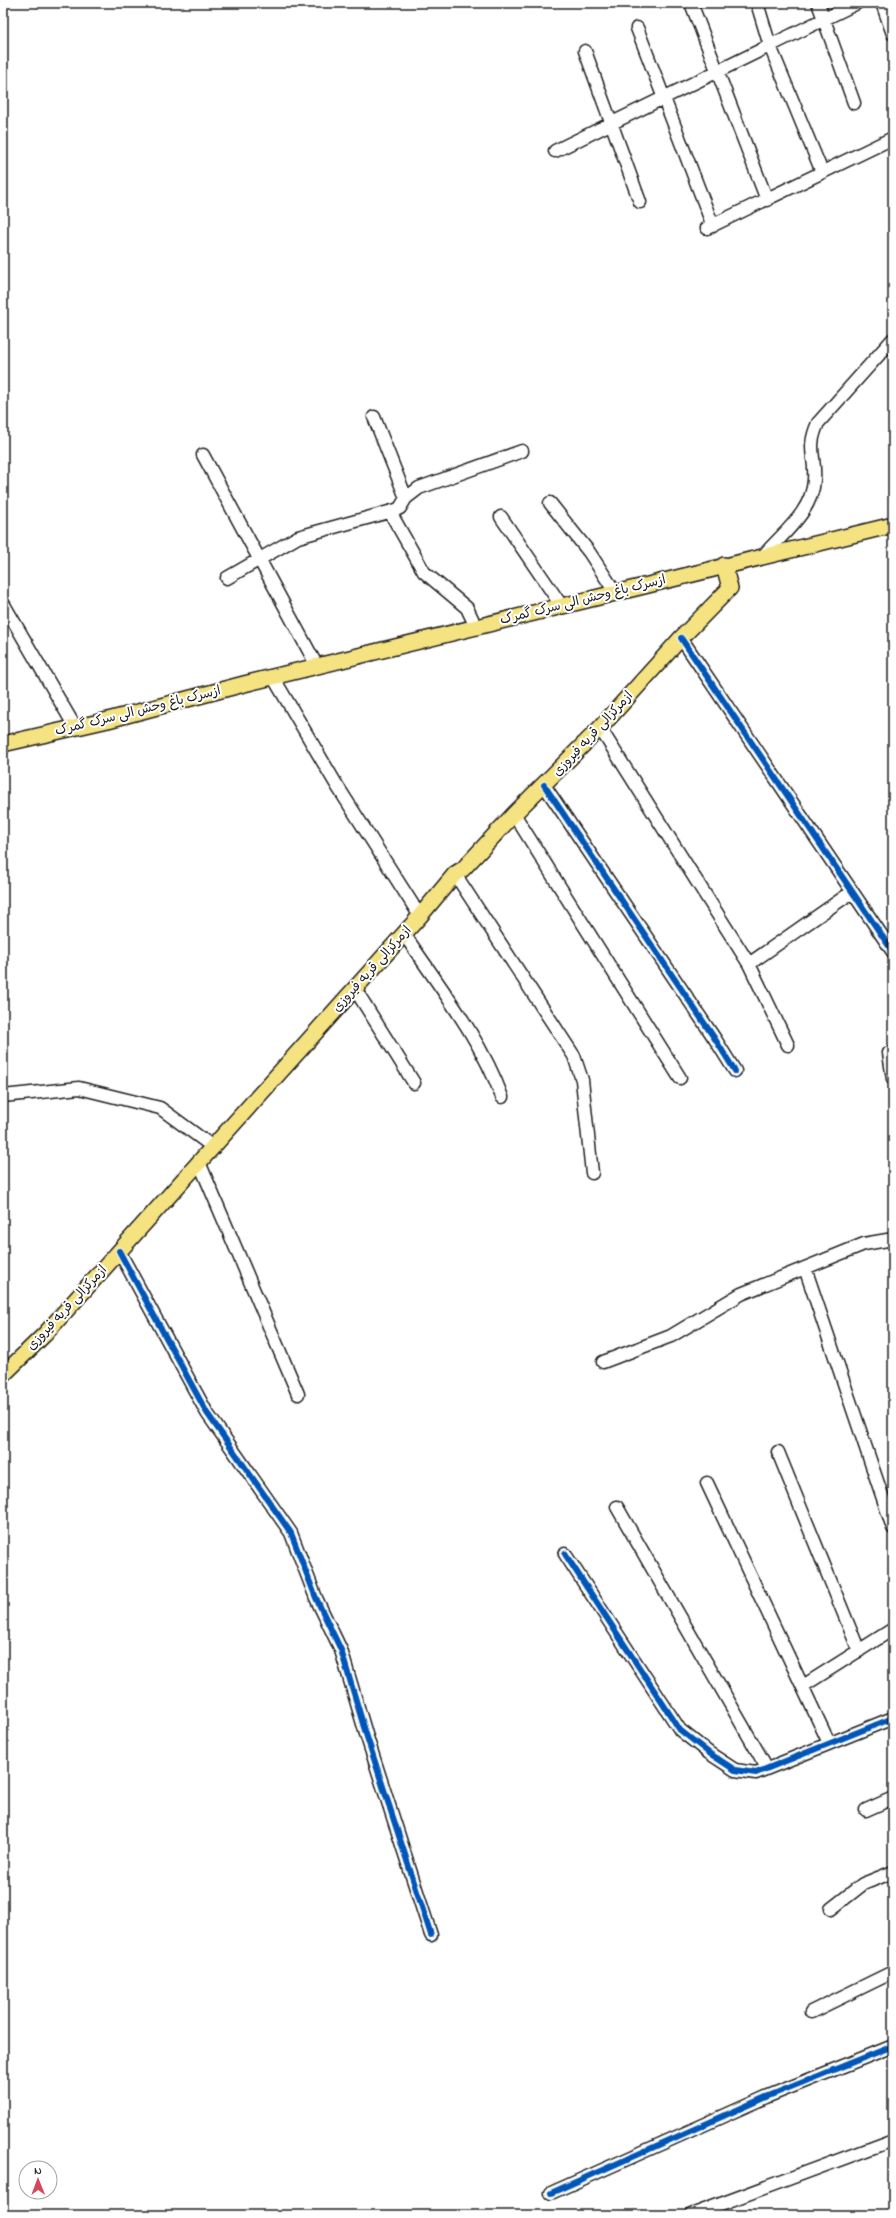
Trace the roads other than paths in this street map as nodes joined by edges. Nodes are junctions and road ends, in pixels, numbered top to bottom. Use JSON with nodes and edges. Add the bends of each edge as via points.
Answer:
{"nodes":[{"id":1,"x":691,"y":3,"type":"edge"},
{"id":2,"x":757,"y":3,"type":"edge"},
{"id":3,"x":818,"y":3,"type":"edge"},
{"id":4,"x":857,"y":3,"type":"edge"},
{"id":5,"x":882,"y":3,"type":"edge"},
{"id":6,"x":824,"y":19,"type":"junction"},
{"id":7,"x":636,"y":28,"type":"dead end"},
{"id":8,"x":893,"y":34,"type":"edge"},
{"id":9,"x":770,"y":46,"type":"junction"},
{"id":10,"x":585,"y":51,"type":"dead end"},
{"id":11,"x":716,"y":72,"type":"junction"},
{"id":12,"x":663,"y":98,"type":"junction"},
{"id":13,"x":854,"y":103,"type":"dead end"},
{"id":14,"x":610,"y":124,"type":"junction"},
{"id":15,"x":893,"y":138,"type":"edge"},
{"id":16,"x":555,"y":151,"type":"dead end"},
{"id":17,"x":822,"y":172,"type":"junction"},
{"id":18,"x":767,"y":200,"type":"junction"},
{"id":19,"x":640,"y":202,"type":"dead end"},
{"id":20,"x":893,"y":339,"type":"edge"},
{"id":21,"x":374,"y":417,"type":"dead end"},
{"id":22,"x":522,"y":451,"type":"dead end"},
{"id":23,"x":203,"y":455,"type":"dead end"},
{"id":24,"x":406,"y":498,"type":"junction"},
{"id":25,"x":550,"y":503,"type":"dead end"},
{"id":26,"x":390,"y":512,"type":"junction"},
{"id":27,"x":501,"y":517,"type":"dead end"},
{"id":28,"x":893,"y":525,"type":"edge"},
{"id":29,"x":764,"y":555,"type":"junction"},
{"id":30,"x":259,"y":558,"type":"junction"},
{"id":31,"x":724,"y":565,"type":"junction"},
{"id":32,"x":226,"y":578,"type":"dead end"},
{"id":33,"x":614,"y":592,"type":"junction"},
{"id":34,"x":3,"y":603,"type":"edge"},
{"id":35,"x":561,"y":605,"type":"junction"},
{"id":36,"x":476,"y":626,"type":"junction"},
{"id":37,"x":681,"y":638,"type":"junction"},
{"id":38,"x":318,"y":666,"type":"junction"},
{"id":39,"x":273,"y":677,"type":"junction"},
{"id":40,"x":75,"y":727,"type":"junction"},
{"id":41,"x":600,"y":728,"type":"junction"},
{"id":42,"x":3,"y":744,"type":"edge"},
{"id":43,"x":544,"y":785,"type":"junction"},
{"id":44,"x":514,"y":814,"type":"junction"},
{"id":45,"x":455,"y":874,"type":"junction"},
{"id":46,"x":852,"y":892,"type":"junction"},
{"id":47,"x":420,"y":916,"type":"junction"},
{"id":48,"x":404,"y":934,"type":"junction"},
{"id":49,"x":893,"y":952,"type":"edge"},
{"id":50,"x":749,"y":964,"type":"junction"},
{"id":51,"x":355,"y":989,"type":"junction"},
{"id":52,"x":788,"y":1045,"type":"dead end"},
{"id":53,"x":889,"y":1053,"type":"dead end"},
{"id":54,"x":735,"y":1071,"type":"dead end"},
{"id":55,"x":680,"y":1078,"type":"dead end"},
{"id":56,"x":893,"y":1079,"type":"edge"},
{"id":57,"x":414,"y":1083,"type":"dead end"},
{"id":58,"x":3,"y":1096,"type":"edge"},
{"id":59,"x":502,"y":1097,"type":"dead end"},
{"id":60,"x":213,"y":1147,"type":"junction"},
{"id":61,"x":199,"y":1162,"type":"junction"},
{"id":62,"x":592,"y":1174,"type":"dead end"},
{"id":63,"x":893,"y":1239,"type":"edge"},
{"id":64,"x":119,"y":1251,"type":"junction"},
{"id":65,"x":804,"y":1268,"type":"junction"},
{"id":66,"x":603,"y":1362,"type":"dead end"},
{"id":67,"x":3,"y":1375,"type":"edge"},
{"id":68,"x":298,"y":1394,"type":"dead end"},
{"id":69,"x":778,"y":1452,"type":"dead end"},
{"id":70,"x":707,"y":1483,"type":"dead end"},
{"id":71,"x":616,"y":1508,"type":"dead end"},
{"id":72,"x":893,"y":1528,"type":"edge"},
{"id":73,"x":565,"y":1554,"type":"dead end"},
{"id":74,"x":893,"y":1629,"type":"edge"},
{"id":75,"x":859,"y":1651,"type":"junction"},
{"id":76,"x":803,"y":1686,"type":"junction"},
{"id":77,"x":893,"y":1718,"type":"edge"},
{"id":78,"x":830,"y":1743,"type":"junction"},
{"id":79,"x":767,"y":1768,"type":"junction"},
{"id":80,"x":893,"y":1798,"type":"edge"},
{"id":81,"x":866,"y":1810,"type":"dead end"},
{"id":82,"x":893,"y":1872,"type":"edge"},
{"id":83,"x":831,"y":1910,"type":"dead end"},
{"id":84,"x":432,"y":1935,"type":"dead end"},
{"id":85,"x":893,"y":1972,"type":"edge"},
{"id":86,"x":811,"y":2012,"type":"dead end"},
{"id":87,"x":893,"y":2046,"type":"edge"},
{"id":88,"x":893,"y":2140,"type":"edge"},
{"id":89,"x":551,"y":2193,"type":"dead end"},
{"id":90,"x":691,"y":2215,"type":"edge"}],
"edges":[{"from":1,"to":11,"type":"street"},
{"from":2,"to":9,"type":"street"},
{"from":3,"to":6,"type":"street"},
{"from":4,"to":6,"type":"street"},
{"from":5,"to":8,"type":"street"},
{"from":6,"to":9,"type":"street"},
{"from":6,"to":13,"type":"street"},
{"from":7,"to":12,"type":"street"},
{"from":9,"to":11,"type":"street"},
{"from":9,"to":17,"type":"street"},
{"from":10,"to":14,"type":"street"},
{"from":11,"to":12,"type":"street"},
{"from":11,"to":18,"type":"street"},
{"from":12,"to":14,"type":"street"},
{"from":12,"to":18,"type":"street","via":[[710,227]]},
{"from":14,"to":16,"type":"street"},
{"from":14,"to":19,"type":"street"},
{"from":15,"to":17,"type":"street"},
{"from":17,"to":18,"type":"street"},
{"from":20,"to":29,"type":"street","via":[[818,423],[812,438],[813,493],[807,506]]},
{"from":21,"to":24,"type":"street"},
{"from":22,"to":24,"type":"street","via":[[419,488]]},
{"from":23,"to":30,"type":"street"},
{"from":24,"to":26,"type":"street","via":[[400,508]]},
{"from":25,"to":33,"type":"street","via":[[589,552]]},
{"from":26,"to":30,"type":"street","via":[[298,537]]},
{"from":26,"to":36,"type":"street","via":[[424,572],[468,608]]},
{"from":27,"to":35,"type":"street"},
{"from":28,"to":29,"type":"main road","name":"ازسرک باغ وحش الی سرک گمرک"},
{"from":29,"to":31,"type":"main road","name":"ازسرک باغ وحش الی سرک گمرک"},
{"from":30,"to":32,"type":"street"},
{"from":30,"to":38,"type":"street"},
{"from":31,"to":33,"type":"main road","name":"ازسرک باغ وحش الی سرک گمرک"},
{"from":31,"to":37,"type":"main road","name":"ازمرکزالی قریه فیروزی","via":[[730,588]]},
{"from":33,"to":35,"type":"main road","name":"ازسرک باغ وحش الی سرک گمرک"},
{"from":34,"to":40,"type":"street"},
{"from":35,"to":36,"type":"main road","name":"ازسرک باغ وحش الی سرک گمرک"},
{"from":36,"to":38,"type":"main road","name":"ازسرک باغ وحش الی سرک گمرک"},
{"from":37,"to":41,"type":"main road","name":"ازمرکزالی قریه فیروزی"},
{"from":37,"to":46,"type":"street"},
{"from":38,"to":39,"type":"main road","name":"ازسرک باغ وحش الی سرک گمرک"},
{"from":39,"to":40,"type":"main road","name":"ازسرک باغ وحش الی سرک گمرک"},
{"from":39,"to":47,"type":"street","via":[[336,784]]},
{"from":40,"to":42,"type":"main road","name":"ازسرک باغ وحش الی سرک گمرک"},
{"from":41,"to":43,"type":"main road","name":"ازمرکزالی قریه فیروزی"},
{"from":41,"to":50,"type":"street"},
{"from":43,"to":44,"type":"main road","name":"ازمرکزالی قریه فیروزی"},
{"from":43,"to":54,"type":"street"},
{"from":44,"to":45,"type":"main road","name":"ازمرکزالی قریه فیروزی","via":[[463,869]]},
{"from":44,"to":55,"type":"street"},
{"from":45,"to":47,"type":"main road","name":"ازمرکزالی قریه فیروزی"},
{"from":45,"to":62,"type":"street","via":[[572,1051],[582,1080]]},
{"from":46,"to":49,"type":"street"},
{"from":46,"to":50,"type":"street"},
{"from":47,"to":48,"type":"main road","name":"ازمرکزالی قریه فیروزی"},
{"from":48,"to":51,"type":"main road","name":"ازمرکزالی قریه فیروزی"},
{"from":48,"to":59,"type":"street","via":[[479,1047]]},
{"from":50,"to":52,"type":"street"},
{"from":51,"to":57,"type":"street"},
{"from":51,"to":60,"type":"main road","name":"ازمرکزالی قریه فیروزی"},
{"from":53,"to":56,"type":"street"},
{"from":58,"to":60,"type":"street","via":[[79,1088],[160,1108]]},
{"from":60,"to":61,"type":"main road","name":"ازمرکزالی قریه فیروزی"},
{"from":61,"to":64,"type":"main road","name":"ازمرکزالی قریه فیروزی"},
{"from":61,"to":68,"type":"street"},
{"from":63,"to":65,"type":"street","via":[[864,1244]]},
{"from":64,"to":67,"type":"main road","name":"ازمرکزالی قریه فیروزی","via":[[45,1334]]},
{"from":64,"to":84,"type":"street","via":[[207,1414],[291,1533],[316,1598],[341,1650]]},
{"from":65,"to":66,"type":"street","via":[[741,1294],[672,1336]]},
{"from":65,"to":72,"type":"street"},
{"from":69,"to":75,"type":"street"},
{"from":70,"to":76,"type":"street"},
{"from":71,"to":79,"type":"street"},
{"from":73,"to":79,"type":"street","via":[[680,1730],[735,1770],[756,1773]]},
{"from":74,"to":75,"type":"street"},
{"from":75,"to":76,"type":"street"},
{"from":76,"to":78,"type":"street"},
{"from":77,"to":78,"type":"street"},
{"from":78,"to":79,"type":"street"},
{"from":80,"to":81,"type":"street"},
{"from":82,"to":83,"type":"street","via":[[863,1884]]},
{"from":85,"to":86,"type":"street"},
{"from":87,"to":89,"type":"street","via":[[766,2097]]},
{"from":88,"to":90,"type":"street"}]}
